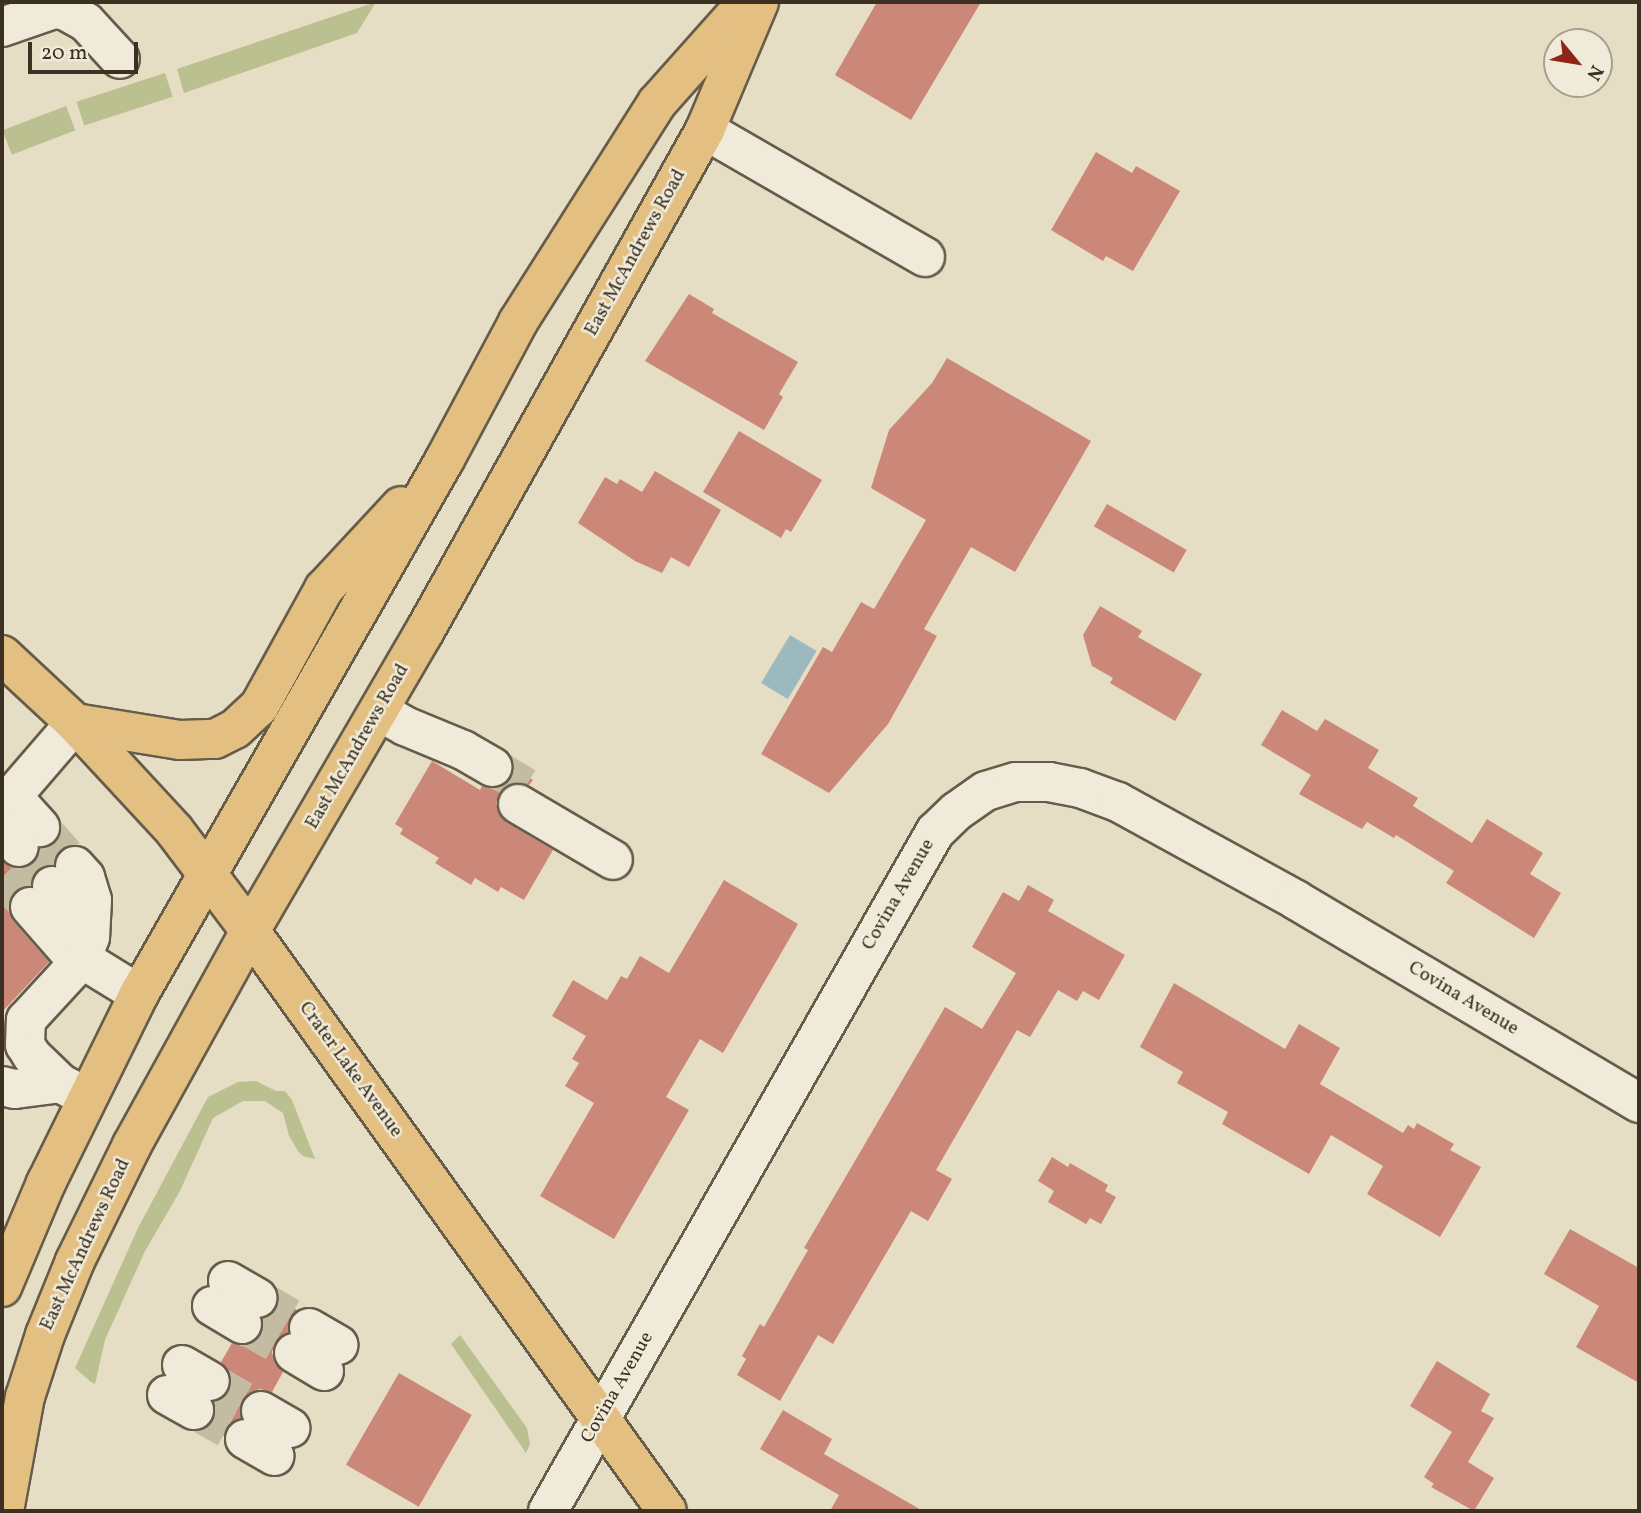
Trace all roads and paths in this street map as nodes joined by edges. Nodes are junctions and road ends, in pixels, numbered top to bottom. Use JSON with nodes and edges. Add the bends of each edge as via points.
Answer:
{"nodes":[{"id":1,"x":747,"y":2,"type":"edge"},
{"id":2,"x":760,"y":2,"type":"edge"},
{"id":3,"x":2,"y":27,"type":"edge"},
{"id":4,"x":120,"y":59,"type":"dead end"},
{"id":5,"x":705,"y":130,"type":"junction"},
{"id":6,"x":925,"y":257,"type":"dead end"},
{"id":7,"x":445,"y":459,"type":"junction"},
{"id":8,"x":3,"y":658,"type":"edge"},
{"id":9,"x":392,"y":719,"type":"junction"},
{"id":10,"x":75,"y":723,"type":"junction"},
{"id":11,"x":488,"y":776,"type":"tunnel mouth"},
{"id":12,"x":523,"y":796,"type":"tunnel mouth"},
{"id":13,"x":15,"y":821,"type":"edge"},
{"id":14,"x":618,"y":851,"type":"dead end"},
{"id":15,"x":208,"y":874,"type":"junction"},
{"id":16,"x":250,"y":931,"type":"junction"},
{"id":17,"x":84,"y":951,"type":"junction"},
{"id":18,"x":139,"y":994,"type":"junction"},
{"id":19,"x":2,"y":1086,"type":"edge"},
{"id":20,"x":74,"y":1090,"type":"junction"},
{"id":21,"x":1639,"y":1103,"type":"edge"},
{"id":22,"x":2,"y":1287,"type":"edge"},
{"id":23,"x":601,"y":1419,"type":"junction"},
{"id":24,"x":4,"y":1511,"type":"edge"},
{"id":25,"x":548,"y":1511,"type":"edge"},
{"id":26,"x":667,"y":1511,"type":"edge"}],
"edges":[{"from":1,"to":7,"type":"main road","via":[[657,103],[518,322]]},
{"from":2,"to":5,"type":"main road","name":"East McAndrews Road"},
{"from":3,"to":4,"type":"street","via":[[54,9],[64,10],[86,22]]},
{"from":5,"to":6,"type":"street"},
{"from":5,"to":9,"type":"main road","name":"East McAndrews Road"},
{"from":7,"to":10,"type":"main road","via":[[324,589],[259,707],[235,729],[215,739],[180,740]]},
{"from":7,"to":15,"type":"main road"},
{"from":8,"to":10,"type":"main road","name":"Crater Lake Avenue"},
{"from":9,"to":11,"type":"street","via":[[454,767]]},
{"from":9,"to":16,"type":"main road","name":"East McAndrews Road"},
{"from":10,"to":13,"type":"street"},
{"from":10,"to":15,"type":"main road","name":"Crater Lake Avenue","via":[[137,788]]},
{"from":12,"to":14,"type":"street"},
{"from":15,"to":16,"type":"main road","name":"Crater Lake Avenue"},
{"from":15,"to":18,"type":"main road"},
{"from":16,"to":23,"type":"main road","name":"Crater Lake Avenue"},
{"from":16,"to":24,"type":"main road","name":"East McAndrews Road","via":[[132,1144],[75,1261],[25,1396]]},
{"from":17,"to":17,"type":"street","via":[[52,886],[85,877],[92,900]]},
{"from":17,"to":18,"type":"street"},
{"from":17,"to":20,"type":"street","via":[[26,1020],[25,1045],[32,1056]]},
{"from":18,"to":20,"type":"main road"},
{"from":19,"to":20,"type":"street"},
{"from":20,"to":22,"type":"main road"},
{"from":21,"to":23,"type":"street","name":"Covina Avenue","via":[[1296,900],[1118,802],[1049,782],[1016,782],[986,791],[934,832]]},
{"from":23,"to":25,"type":"street","name":"Covina Avenue"},
{"from":23,"to":26,"type":"main road","name":"Crater Lake Avenue"}]}
